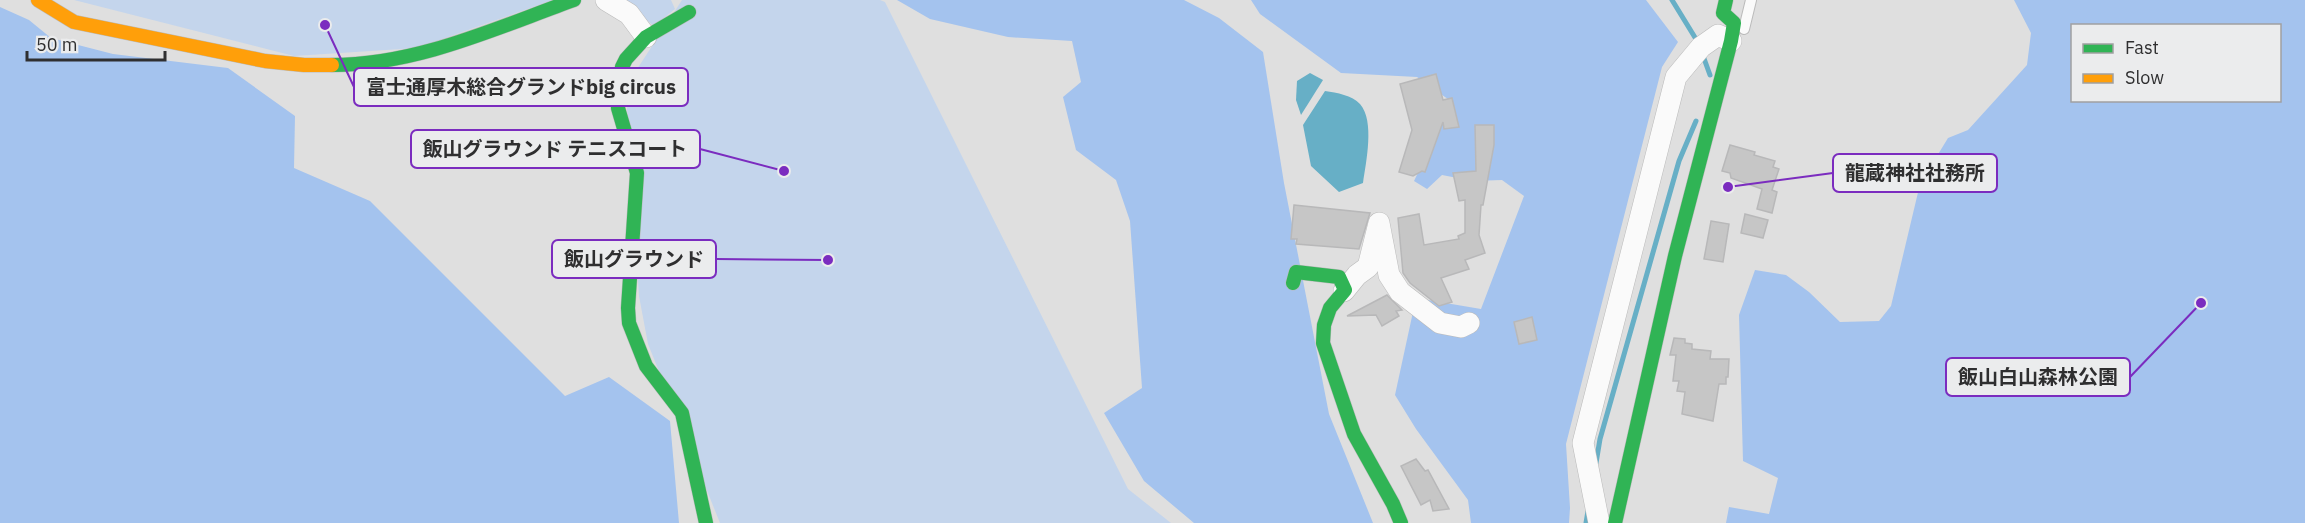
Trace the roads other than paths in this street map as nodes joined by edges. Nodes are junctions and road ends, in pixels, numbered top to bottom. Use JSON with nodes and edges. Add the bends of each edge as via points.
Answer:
{"nodes":[{"id":1,"x":38,"y":0,"type":"edge"},
{"id":2,"x":574,"y":0,"type":"edge"},
{"id":3,"x":606,"y":0,"type":"edge"},
{"id":4,"x":1726,"y":0,"type":"edge"},
{"id":5,"x":1750,"y":0,"type":"edge"},
{"id":6,"x":545,"y":5,"type":"edge"},
{"id":7,"x":689,"y":12,"type":"dead end"},
{"id":8,"x":646,"y":37,"type":"junction"},
{"id":9,"x":1731,"y":41,"type":"junction"},
{"id":10,"x":1720,"y":78,"type":"junction"},
{"id":11,"x":1293,"y":283,"type":"dead end"},
{"id":12,"x":1344,"y":291,"type":"junction"},
{"id":13,"x":1469,"y":323,"type":"dead end"},
{"id":14,"x":706,"y":523,"type":"edge"},
{"id":15,"x":1401,"y":523,"type":"edge"},
{"id":16,"x":1599,"y":523,"type":"edge"},
{"id":17,"x":1615,"y":523,"type":"edge"}],
"edges":[{"from":1,"to":6,"type":"street","via":[[74,22],[265,61],[304,65],[399,59],[443,47]]},
{"from":2,"to":6,"type":"street"},
{"from":3,"to":8,"type":"street","via":[[629,14]]},
{"from":4,"to":9,"type":"street","via":[[1723,13],[1734,23]]},
{"from":5,"to":10,"type":"lane","via":[[1740,49],[1730,74]]},
{"from":7,"to":8,"type":"street"},
{"from":8,"to":14,"type":"street","via":[[622,67],[618,95],[618,108],[637,174],[628,316],[646,366],[682,413]]},
{"from":9,"to":10,"type":"street"},
{"from":9,"to":16,"type":"street","via":[[1718,35],[1701,47],[1676,77],[1583,443]]},
{"from":10,"to":17,"type":"street"},
{"from":11,"to":12,"type":"street","via":[[1296,272],[1339,277]]},
{"from":12,"to":13,"type":"street","via":[[1368,267],[1379,223],[1389,275],[1400,292],[1440,323],[1461,327]]},
{"from":12,"to":15,"type":"street","via":[[1330,308],[1323,343],[1354,434]]}]}
